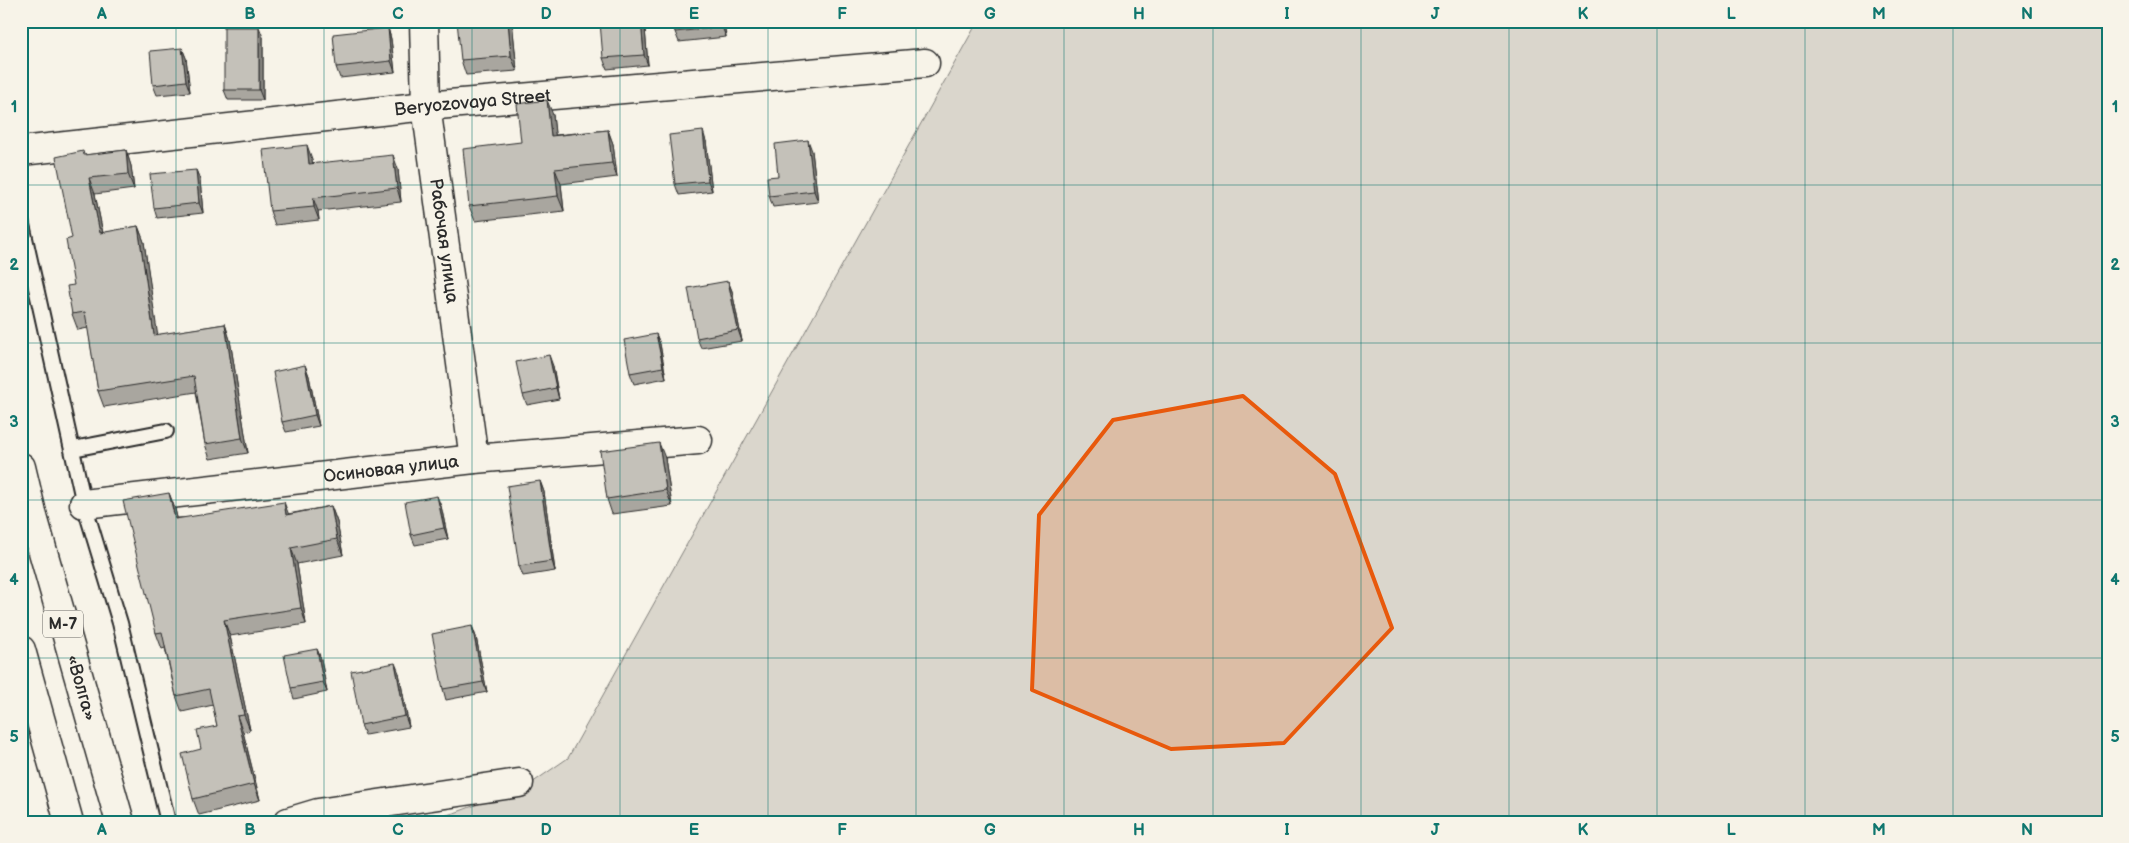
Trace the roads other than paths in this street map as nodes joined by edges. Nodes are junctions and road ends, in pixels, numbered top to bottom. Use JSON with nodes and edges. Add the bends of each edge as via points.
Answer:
{"nodes":[{"id":1,"x":424,"y":21,"type":"edge"},
{"id":2,"x":925,"y":63,"type":"dead end"},
{"id":3,"x":426,"y":106,"type":"junction"},
{"id":4,"x":21,"y":151,"type":"edge"},
{"id":5,"x":21,"y":220,"type":"edge"},
{"id":6,"x":166,"y":432,"type":"dead end"},
{"id":7,"x":698,"y":440,"type":"dead end"},
{"id":8,"x":73,"y":448,"type":"junction"},
{"id":9,"x":474,"y":459,"type":"junction"},
{"id":10,"x":21,"y":467,"type":"edge"},
{"id":11,"x":84,"y":504,"type":"junction"},
{"id":12,"x":21,"y":650,"type":"edge"},
{"id":13,"x":30,"y":715,"type":"edge"},
{"id":14,"x":519,"y":783,"type":"dead end"},
{"id":15,"x":69,"y":822,"type":"edge"},
{"id":16,"x":120,"y":822,"type":"edge"},
{"id":17,"x":168,"y":822,"type":"edge"},
{"id":18,"x":288,"y":822,"type":"edge"}],
"edges":[{"from":1,"to":3,"type":"main road","name":"Рабочая улица"},
{"from":2,"to":3,"type":"main road","name":"Beryozovaya Street"},
{"from":3,"to":4,"type":"main road","name":"Beryozovaya Street"},
{"from":3,"to":9,"type":"main road","name":"Рабочая улица"},
{"from":5,"to":8,"type":"lane"},
{"from":6,"to":8,"type":"lane"},
{"from":7,"to":9,"type":"main road","name":"Осиновая улица"},
{"from":8,"to":11,"type":"lane"},
{"from":9,"to":11,"type":"main road","name":"Осиновая улица"},
{"from":10,"to":16,"type":"main road","name":"«Волга»","number":"М-7"},
{"from":11,"to":17,"type":"lane","via":[[120,623]]},
{"from":12,"to":13,"type":"main road","number":"М-7"},
{"from":13,"to":15,"type":"main road","number":"М-7"},
{"from":14,"to":18,"type":"main road","via":[[318,813]]}]}
